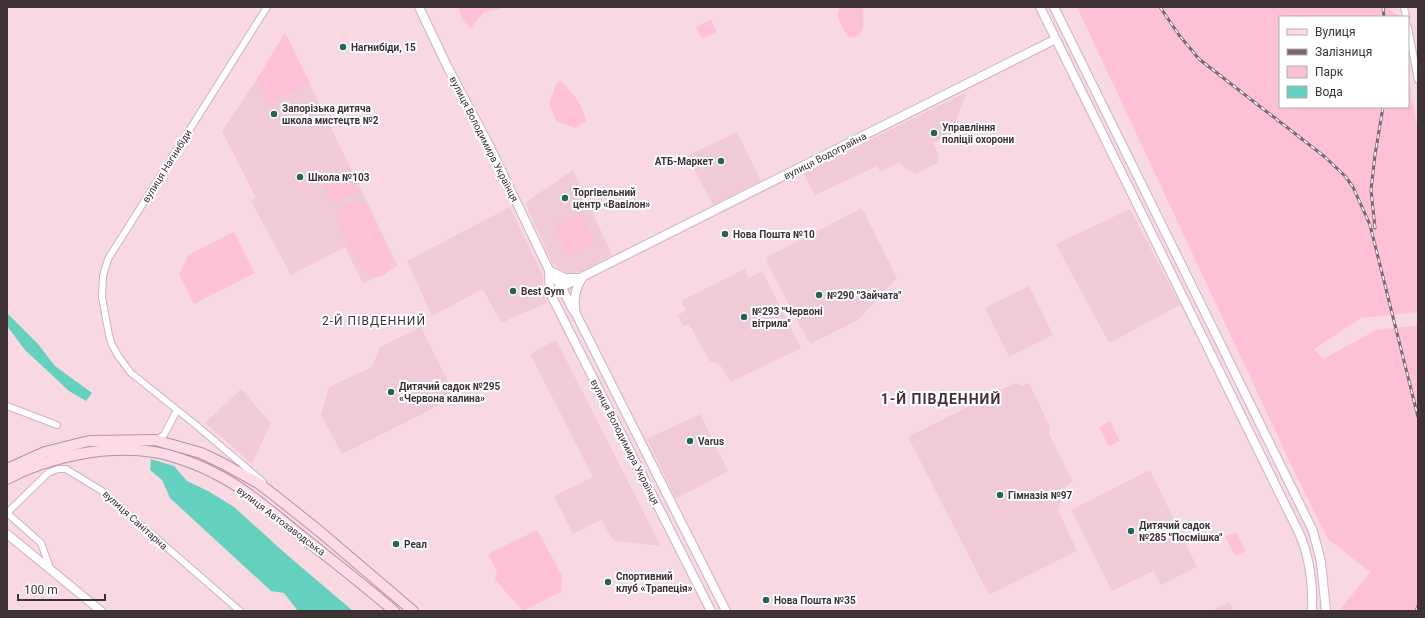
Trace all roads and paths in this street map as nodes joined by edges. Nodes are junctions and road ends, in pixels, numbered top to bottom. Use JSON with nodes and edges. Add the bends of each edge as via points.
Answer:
{"nodes":[{"id":1,"x":267,"y":7,"type":"edge"},
{"id":2,"x":419,"y":7,"type":"edge"},
{"id":3,"x":1040,"y":7,"type":"edge"},
{"id":4,"x":1054,"y":7,"type":"edge"},
{"id":5,"x":1409,"y":32,"type":"edge"},
{"id":6,"x":1067,"y":33,"type":"junction"},
{"id":7,"x":1056,"y":39,"type":"junction"},
{"id":8,"x":1418,"y":80,"type":"edge"},
{"id":9,"x":549,"y":271,"type":"junction"},
{"id":10,"x":582,"y":278,"type":"junction"},
{"id":11,"x":562,"y":288,"type":"junction"},
{"id":12,"x":550,"y":293,"type":"junction"},
{"id":13,"x":576,"y":314,"type":"junction"},
{"id":14,"x":109,"y":335,"type":"joint"},
{"id":15,"x":7,"y":406,"type":"edge"},
{"id":16,"x":177,"y":410,"type":"junction"},
{"id":17,"x":56,"y":425,"type":"dead end"},
{"id":18,"x":155,"y":440,"type":"junction"},
{"id":19,"x":7,"y":469,"type":"edge"},
{"id":20,"x":7,"y":479,"type":"edge"},
{"id":21,"x":274,"y":495,"type":"junction"},
{"id":22,"x":7,"y":513,"type":"edge"},
{"id":23,"x":318,"y":530,"type":"junction"},
{"id":24,"x":7,"y":534,"type":"edge"},
{"id":25,"x":309,"y":541,"type":"junction"},
{"id":26,"x":51,"y":570,"type":"junction"},
{"id":27,"x":101,"y":611,"type":"edge"},
{"id":28,"x":240,"y":611,"type":"edge"},
{"id":29,"x":394,"y":611,"type":"edge"},
{"id":30,"x":413,"y":611,"type":"edge"},
{"id":31,"x":710,"y":611,"type":"edge"},
{"id":32,"x":726,"y":611,"type":"edge"},
{"id":33,"x":1312,"y":611,"type":"edge"},
{"id":34,"x":1326,"y":611,"type":"edge"}],
"edges":[{"from":1,"to":14,"type":"street","name":"вулиця Нагнибіди","via":[[108,259],[103,276],[102,297]]},
{"from":2,"to":9,"type":"street","name":"вулиця Володимира Українця"},
{"from":3,"to":7,"type":"street"},
{"from":4,"to":6,"type":"street"},
{"from":5,"to":8,"type":"street"},
{"from":6,"to":7,"type":"street","name":"вулиця Водограйна"},
{"from":6,"to":34,"type":"street","via":[[1312,531],[1321,562]]},
{"from":7,"to":10,"type":"street","name":"вулиця Водограйна"},
{"from":7,"to":33,"type":"street","via":[[1300,535],[1309,563]]},
{"from":9,"to":10,"type":"street","via":[[565,278]]},
{"from":9,"to":11,"type":"street","name":"вулиця Володимира Українця"},
{"from":9,"to":12,"type":"street","name":"вулиця Володимира Українця"},
{"from":10,"to":11,"type":"street","name":"вулиця Водограйна"},
{"from":10,"to":13,"type":"street","via":[[574,296]]},
{"from":11,"to":12,"type":"street","name":"вулиця Водограйна"},
{"from":11,"to":13,"type":"street","name":"вулиця Володимира Українця"},
{"from":12,"to":31,"type":"street","name":"вулиця Володимира Українця"},
{"from":13,"to":32,"type":"street","name":"вулиця Володимира Українця"},
{"from":14,"to":16,"type":"street","name":"вулиця Автозаводська","via":[[112,345],[132,373]]},
{"from":15,"to":17,"type":"street"},
{"from":16,"to":18,"type":"street","via":[[164,435]]},
{"from":16,"to":21,"type":"street","name":"вулиця Автозаводська","via":[[262,481]]},
{"from":18,"to":19,"type":"main road","name":"вулиця Автозаводська","via":[[90,441],[45,452]]},
{"from":18,"to":21,"type":"main road","name":"вулиця Автозаводська","via":[[222,462]]},
{"from":20,"to":25,"type":"main road","name":"вулиця Автозаводська","via":[[47,461],[89,453],[129,450],[155,452],[214,473],[251,495]]},
{"from":21,"to":23,"type":"main road","name":"вулиця Автозаводська"},
{"from":22,"to":26,"type":"street","via":[[41,543]]},
{"from":22,"to":28,"type":"street","name":"вулиця Санітарна","via":[[48,474],[58,469],[66,469],[102,491]]},
{"from":23,"to":25,"type":"main road"},
{"from":23,"to":30,"type":"main road","name":"вулиця Автозаводська"},
{"from":24,"to":26,"type":"street"},
{"from":25,"to":29,"type":"main road","name":"вулиця Автозаводська"},
{"from":26,"to":27,"type":"street"}]}
